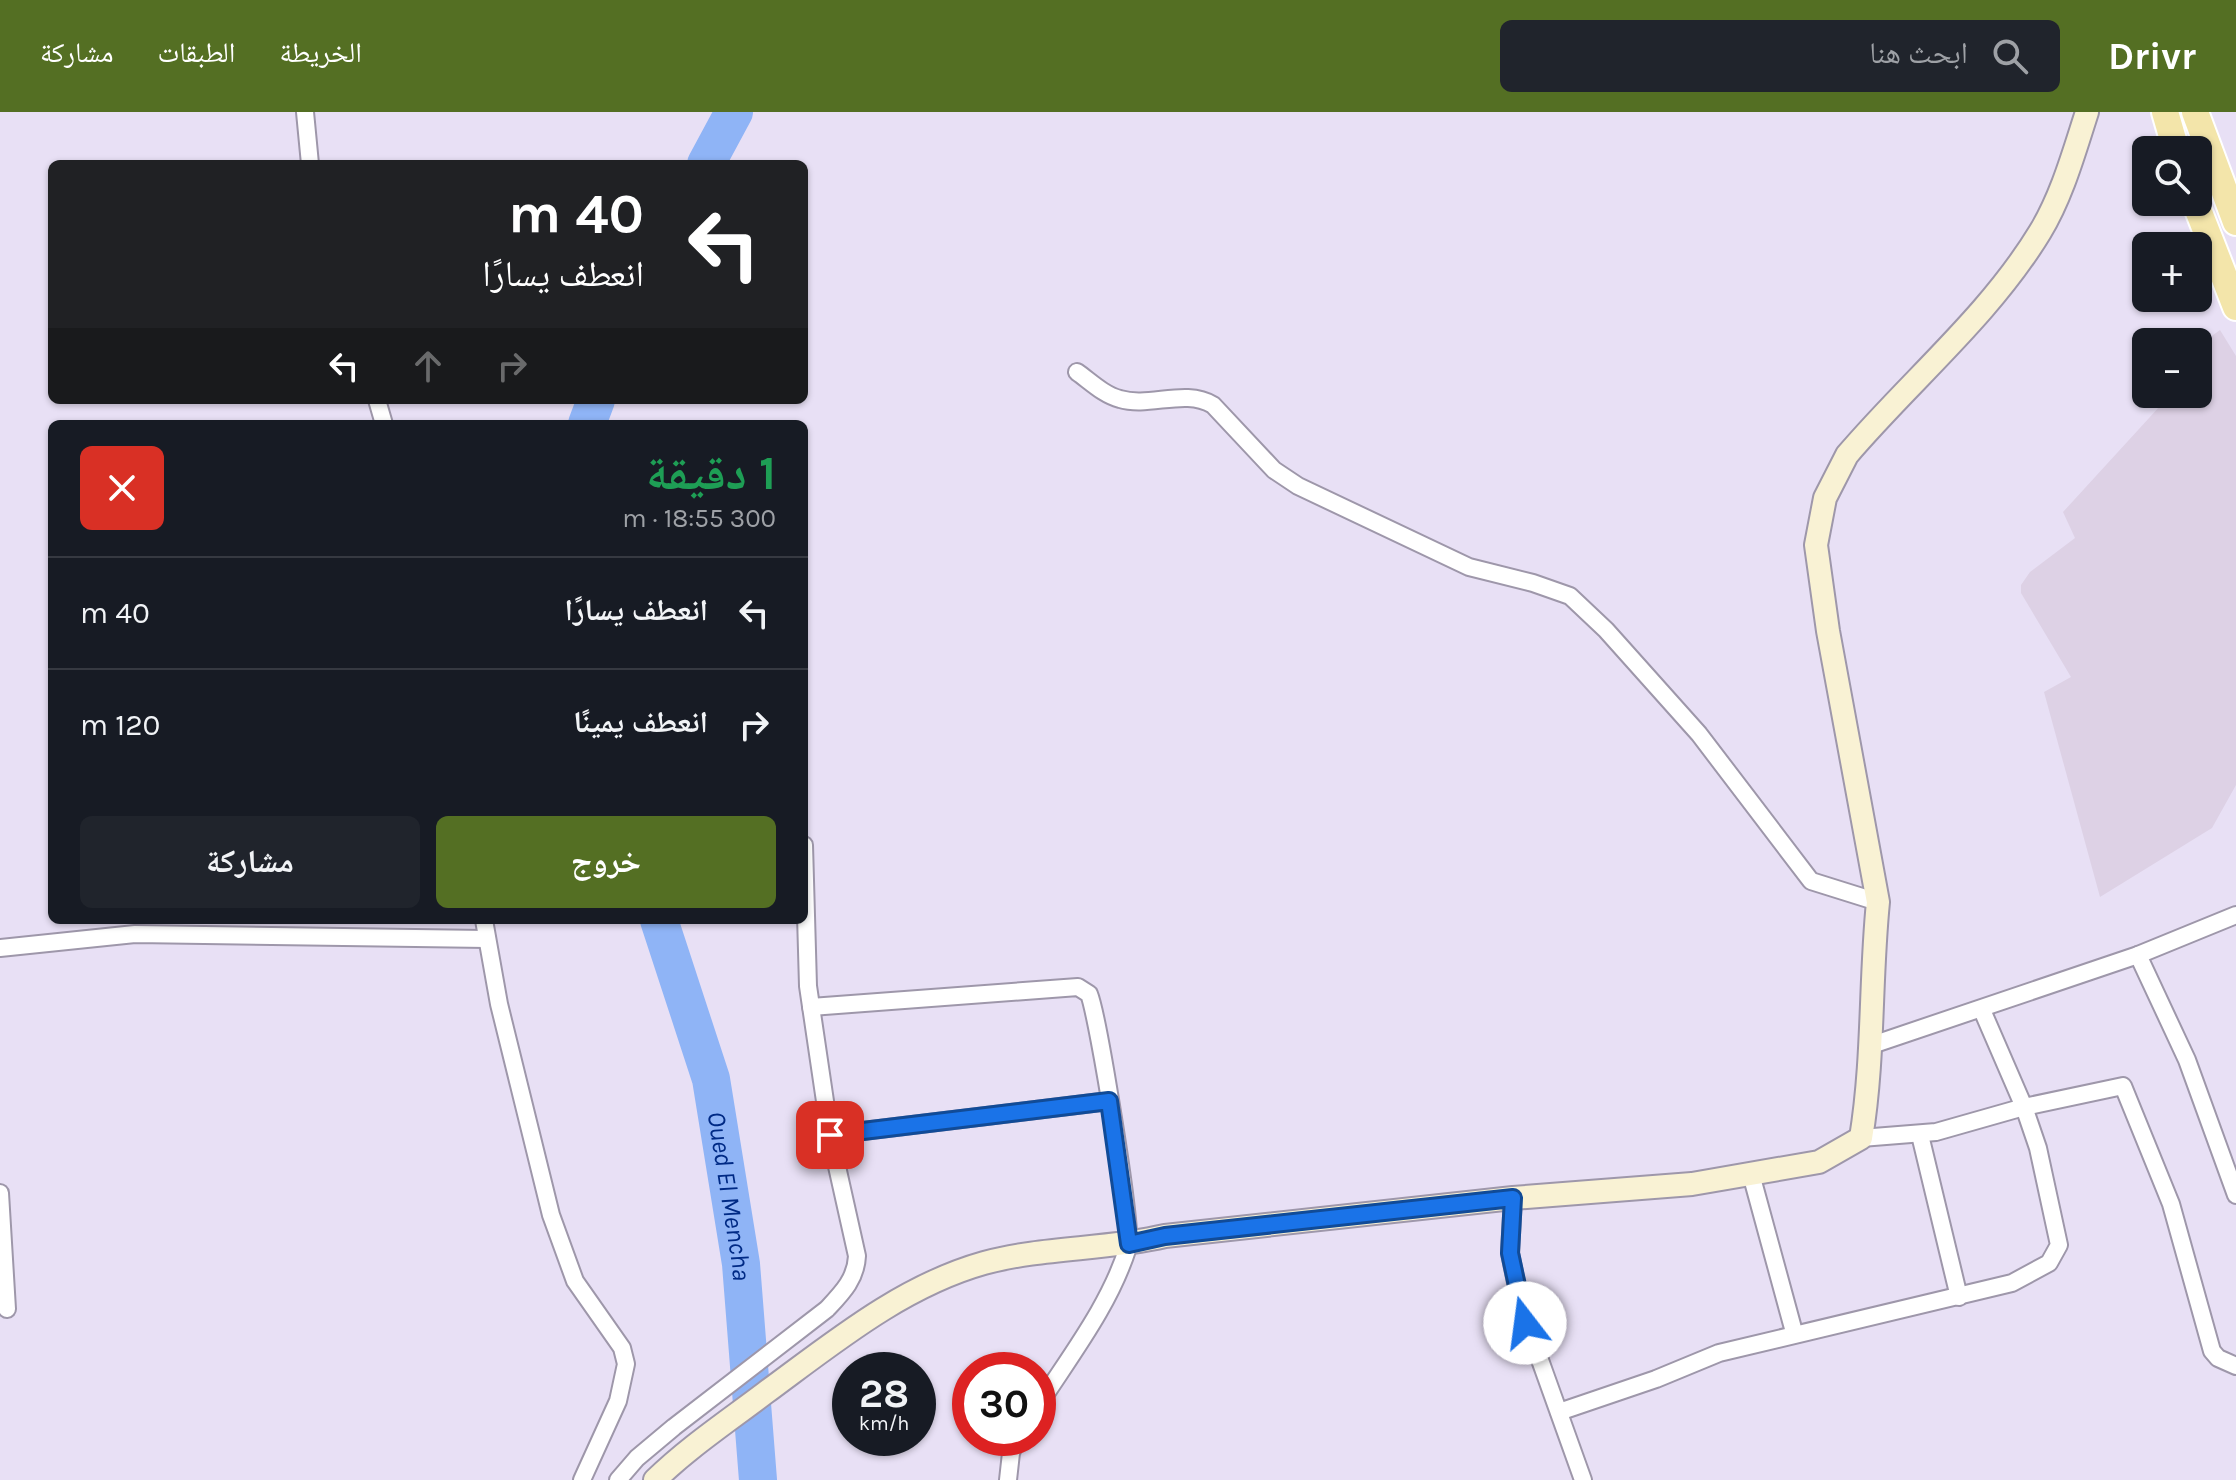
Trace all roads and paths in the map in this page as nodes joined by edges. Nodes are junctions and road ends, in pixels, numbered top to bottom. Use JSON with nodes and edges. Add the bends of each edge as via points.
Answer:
{"nodes":[{"id":1,"x":305,"y":112,"type":"edge"},
{"id":2,"x":2195,"y":112,"type":"edge"},
{"id":3,"x":2087,"y":113,"type":"edge"},
{"id":4,"x":2164,"y":113,"type":"edge"},
{"id":5,"x":2171,"y":136,"type":"edge"},
{"id":6,"x":310,"y":160,"type":"edge"},
{"id":7,"x":2200,"y":216,"type":"edge"},
{"id":8,"x":2236,"y":222,"type":"edge"},
{"id":9,"x":2236,"y":307,"type":"edge"},
{"id":10,"x":1077,"y":372,"type":"dead end"},
{"id":11,"x":1878,"y":902,"type":"junction"},
{"id":12,"x":2236,"y":915,"type":"edge"},
{"id":13,"x":485,"y":924,"type":"edge"},
{"id":14,"x":807,"y":924,"type":"edge"},
{"id":15,"x":487,"y":939,"type":"junction"},
{"id":16,"x":0,"y":948,"type":"edge"},
{"id":17,"x":2138,"y":955,"type":"junction"},
{"id":18,"x":811,"y":1007,"type":"junction"},
{"id":19,"x":1982,"y":1010,"type":"junction"},
{"id":20,"x":1872,"y":1045,"type":"junction"},
{"id":21,"x":1109,"y":1101,"type":"junction"},
{"id":22,"x":2024,"y":1107,"type":"junction"},
{"id":23,"x":830,"y":1135,"type":"junction"},
{"id":24,"x":1920,"y":1135,"type":"junction"},
{"id":25,"x":1861,"y":1138,"type":"junction"},
{"id":26,"x":1751,"y":1174,"type":"junction"},
{"id":27,"x":0,"y":1193,"type":"edge"},
{"id":28,"x":2236,"y":1195,"type":"edge"},
{"id":29,"x":1513,"y":1198,"type":"junction"},
{"id":30,"x":1129,"y":1244,"type":"junction"},
{"id":31,"x":1959,"y":1297,"type":"junction"},
{"id":32,"x":7,"y":1309,"type":"dead end"},
{"id":33,"x":1794,"y":1332,"type":"junction"},
{"id":34,"x":2236,"y":1366,"type":"edge"},
{"id":35,"x":1056,"y":1378,"type":"edge"},
{"id":36,"x":1559,"y":1412,"type":"junction"},
{"id":37,"x":1011,"y":1456,"type":"edge"},
{"id":38,"x":582,"y":1480,"type":"edge"},
{"id":39,"x":618,"y":1480,"type":"edge"},
{"id":40,"x":655,"y":1480,"type":"edge"},
{"id":41,"x":1008,"y":1480,"type":"edge"},
{"id":42,"x":1583,"y":1480,"type":"edge"}],
"edges":[{"from":1,"to":6,"type":"street"},
{"from":2,"to":8,"type":"main road"},
{"from":3,"to":11,"type":"main road","via":[[2039,234],[1963,328],[1847,455],[1822,510],[1816,545],[1819,577]]},
{"from":4,"to":5,"type":"main road"},
{"from":7,"to":9,"type":"main road"},
{"from":10,"to":11,"type":"street","via":[[1118,399],[1203,399],[1274,470],[1298,486],[1469,567],[1570,596],[1707,743],[1811,881]]},
{"from":11,"to":20,"type":"main road"},
{"from":12,"to":17,"type":"street"},
{"from":13,"to":15,"type":"street"},
{"from":14,"to":18,"type":"street"},
{"from":15,"to":16,"type":"street","via":[[135,934]]},
{"from":15,"to":38,"type":"street","via":[[551,1215],[575,1281],[622,1348],[626,1364],[618,1401]]},
{"from":17,"to":19,"type":"street"},
{"from":17,"to":28,"type":"street","via":[[2187,1060]]},
{"from":18,"to":21,"type":"street","via":[[1078,987],[1091,999]]},
{"from":18,"to":23,"type":"street"},
{"from":19,"to":20,"type":"street"},
{"from":19,"to":22,"type":"street"},
{"from":20,"to":25,"type":"main road"},
{"from":21,"to":23,"type":"street"},
{"from":21,"to":30,"type":"street"},
{"from":22,"to":24,"type":"street"},
{"from":22,"to":31,"type":"street","via":[[2053,1205],[2059,1245],[2049,1263],[2027,1278]]},
{"from":22,"to":34,"type":"street","via":[[2123,1086],[2171,1204],[2212,1351]]},
{"from":23,"to":39,"type":"street","via":[[857,1256],[856,1270],[843,1292],[674,1427]]},
{"from":24,"to":25,"type":"street"},
{"from":24,"to":31,"type":"street"},
{"from":25,"to":26,"type":"main road","via":[[1831,1158]]},
{"from":26,"to":29,"type":"main road","via":[[1692,1184]]},
{"from":26,"to":33,"type":"street"},
{"from":27,"to":32,"type":"street"},
{"from":29,"to":30,"type":"main road"},
{"from":29,"to":36,"type":"street","via":[[1513,1276],[1530,1339]]},
{"from":30,"to":35,"type":"street","via":[[1101,1308]]},
{"from":30,"to":40,"type":"main road","via":[[981,1264],[893,1302],[691,1448]]},
{"from":31,"to":33,"type":"street"},
{"from":33,"to":36,"type":"street","via":[[1719,1353]]},
{"from":36,"to":42,"type":"street"},
{"from":37,"to":41,"type":"street"}]}
